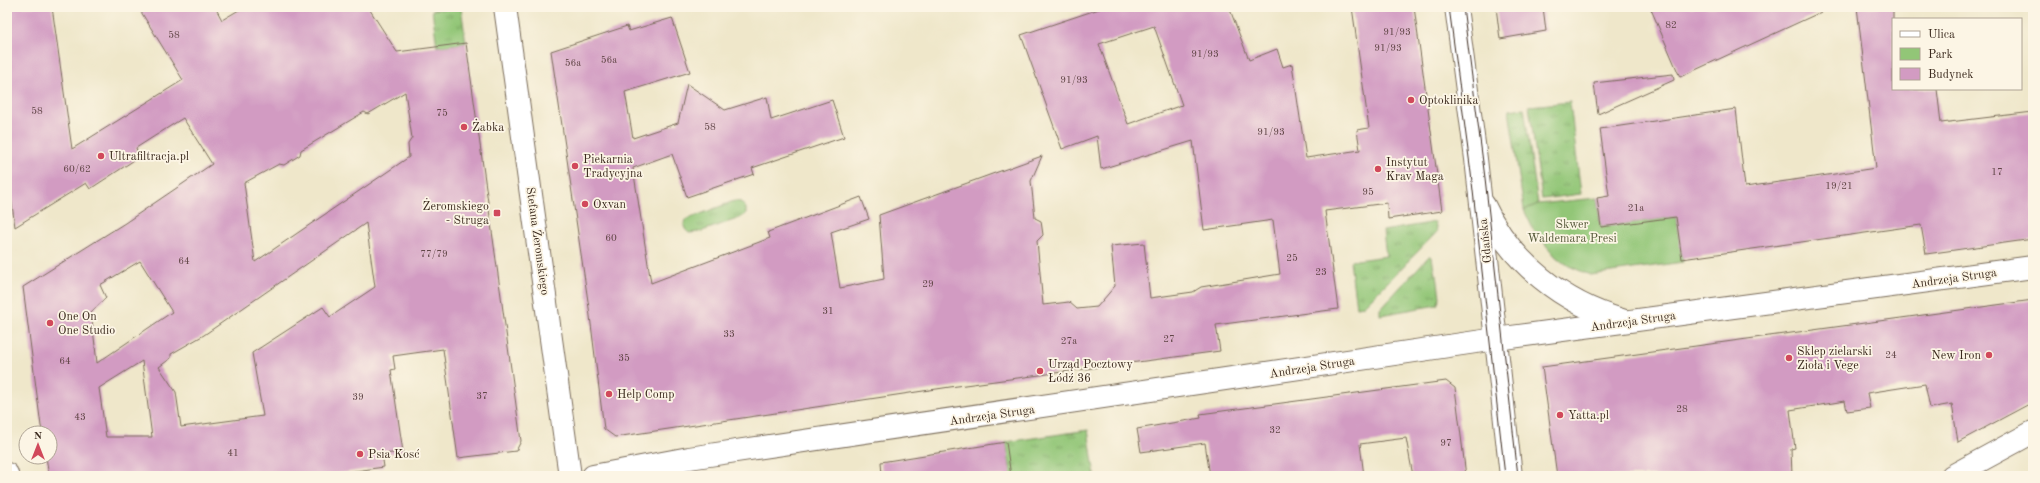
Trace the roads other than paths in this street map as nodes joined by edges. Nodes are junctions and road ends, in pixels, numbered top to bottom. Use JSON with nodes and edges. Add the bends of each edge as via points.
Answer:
{"nodes":[{"id":1,"x":505,"y":7,"type":"edge"},
{"id":2,"x":1456,"y":7,"type":"edge"},
{"id":3,"x":1480,"y":196,"type":"junction"},
{"id":4,"x":2033,"y":267,"type":"edge"},
{"id":5,"x":1629,"y":322,"type":"junction"},
{"id":6,"x":1496,"y":339,"type":"junction"},
{"id":7,"x":2033,"y":432,"type":"edge"},
{"id":8,"x":570,"y":476,"type":"edge"},
{"id":9,"x":593,"y":476,"type":"edge"},
{"id":10,"x":1511,"y":476,"type":"edge"},
{"id":11,"x":1952,"y":476,"type":"edge"}],
"edges":[{"from":1,"to":8,"type":"street","name":"Stefana Żeromskiego"},
{"from":2,"to":3,"type":"street","name":"Gdańska"},
{"from":3,"to":5,"type":"street","via":[[1489,216],[1508,244],[1546,282],[1582,306]]},
{"from":3,"to":6,"type":"street","name":"Gdańska"},
{"from":4,"to":5,"type":"street","name":"Andrzeja Struga"},
{"from":5,"to":6,"type":"street","name":"Andrzeja Struga"},
{"from":6,"to":9,"type":"street","name":"Andrzeja Struga","via":[[689,458]]},
{"from":6,"to":10,"type":"street","name":"Gdańska"},
{"from":7,"to":11,"type":"street"}]}
